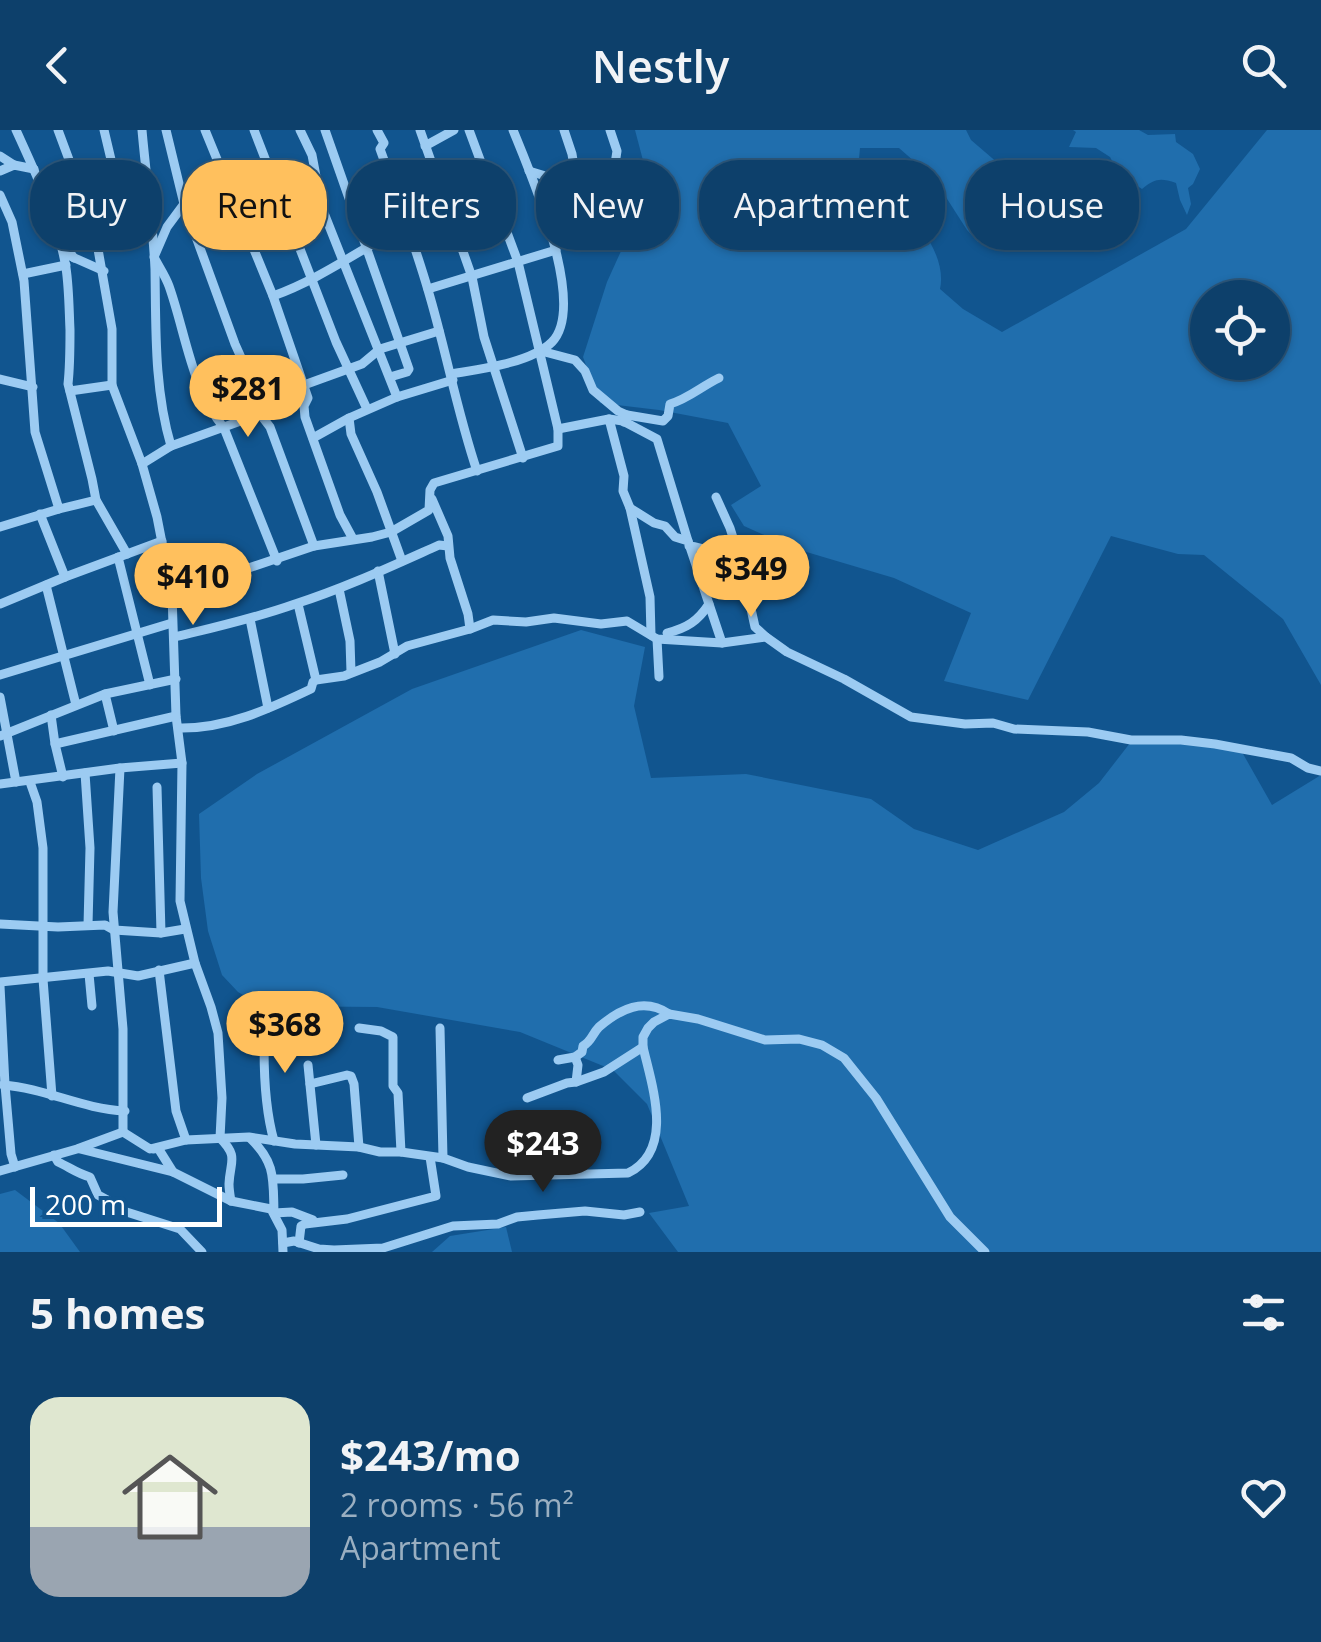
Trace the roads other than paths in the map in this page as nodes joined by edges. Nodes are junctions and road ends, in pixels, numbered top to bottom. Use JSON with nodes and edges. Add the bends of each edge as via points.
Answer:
{"nodes":[{"id":1,"x":16,"y":130,"type":"edge"},
{"id":2,"x":58,"y":130,"type":"edge"},
{"id":3,"x":104,"y":130,"type":"edge"},
{"id":4,"x":142,"y":130,"type":"edge"},
{"id":5,"x":166,"y":130,"type":"edge"},
{"id":6,"x":204,"y":130,"type":"edge"},
{"id":7,"x":254,"y":130,"type":"edge"},
{"id":8,"x":300,"y":130,"type":"edge"},
{"id":9,"x":326,"y":130,"type":"edge"},
{"id":10,"x":378,"y":130,"type":"edge"},
{"id":11,"x":420,"y":130,"type":"edge"},
{"id":12,"x":454,"y":130,"type":"edge"},
{"id":13,"x":469,"y":130,"type":"edge"},
{"id":14,"x":513,"y":130,"type":"edge"},
{"id":15,"x":564,"y":130,"type":"edge"},
{"id":16,"x":610,"y":130,"type":"edge"},
{"id":17,"x":425,"y":146,"type":"junction"},
{"id":18,"x":0,"y":156,"type":"edge"},
{"id":19,"x":30,"y":160,"type":"edge"},
{"id":20,"x":69,"y":160,"type":"edge"},
{"id":21,"x":111,"y":160,"type":"edge"},
{"id":22,"x":145,"y":160,"type":"edge"},
{"id":23,"x":384,"y":160,"type":"edge"},
{"id":24,"x":430,"y":160,"type":"edge"},
{"id":25,"x":572,"y":160,"type":"edge"},
{"id":26,"x":615,"y":160,"type":"edge"},
{"id":27,"x":14,"y":165,"type":"junction"},
{"id":28,"x":30,"y":168,"type":"edge"},
{"id":29,"x":0,"y":171,"type":"edge"},
{"id":30,"x":529,"y":171,"type":"junction"},
{"id":31,"x":536,"y":173,"type":"edge"},
{"id":32,"x":347,"y":189,"type":"edge"},
{"id":33,"x":536,"y":190,"type":"edge"},
{"id":34,"x":0,"y":195,"type":"edge"},
{"id":35,"x":182,"y":196,"type":"edge"},
{"id":36,"x":182,"y":207,"type":"edge"},
{"id":37,"x":64,"y":250,"type":"edge"},
{"id":38,"x":100,"y":250,"type":"edge"},
{"id":39,"x":153,"y":250,"type":"edge"},
{"id":40,"x":200,"y":250,"type":"edge"},
{"id":41,"x":360,"y":250,"type":"edge"},
{"id":42,"x":369,"y":250,"type":"edge"},
{"id":43,"x":415,"y":250,"type":"edge"},
{"id":44,"x":462,"y":250,"type":"edge"},
{"id":45,"x":556,"y":250,"type":"joint"},
{"id":46,"x":154,"y":257,"type":"junction"},
{"id":47,"x":68,"y":259,"type":"junction"},
{"id":48,"x":343,"y":261,"type":"junction"},
{"id":49,"x":518,"y":262,"type":"junction"},
{"id":50,"x":104,"y":271,"type":"junction"},
{"id":51,"x":23,"y":274,"type":"junction"},
{"id":52,"x":472,"y":276,"type":"junction"},
{"id":53,"x":313,"y":278,"type":"junction"},
{"id":54,"x":428,"y":289,"type":"junction"},
{"id":55,"x":273,"y":296,"type":"junction"},
{"id":56,"x":439,"y":331,"type":"junction"},
{"id":57,"x":401,"y":342,"type":"junction"},
{"id":58,"x":380,"y":349,"type":"junction"},
{"id":59,"x":540,"y":351,"type":"junction"},
{"id":60,"x":493,"y":367,"type":"junction"},
{"id":61,"x":349,"y":370,"type":"junction"},
{"id":62,"x":390,"y":377,"type":"junction"},
{"id":63,"x":452,"y":377,"type":"junction"},
{"id":64,"x":719,"y":378,"type":"dead end"},
{"id":65,"x":0,"y":379,"type":"edge"},
{"id":66,"x":304,"y":385,"type":"junction"},
{"id":67,"x":112,"y":386,"type":"junction"},
{"id":68,"x":33,"y":387,"type":"junction"},
{"id":69,"x":70,"y":392,"type":"junction"},
{"id":70,"x":397,"y":397,"type":"junction"},
{"id":71,"x":367,"y":409,"type":"junction"},
{"id":72,"x":262,"y":412,"type":"junction"},
{"id":73,"x":349,"y":418,"type":"junction"},
{"id":74,"x":626,"y":419,"type":"junction"},
{"id":75,"x":609,"y":420,"type":"junction"},
{"id":76,"x":224,"y":428,"type":"junction"},
{"id":77,"x":558,"y":429,"type":"junction"},
{"id":78,"x":313,"y":438,"type":"junction"},
{"id":79,"x":170,"y":446,"type":"junction"},
{"id":80,"x":523,"y":458,"type":"junction"},
{"id":81,"x":142,"y":464,"type":"junction"},
{"id":82,"x":477,"y":471,"type":"junction"},
{"id":83,"x":430,"y":496,"type":"junction"},
{"id":84,"x":716,"y":497,"type":"dead end"},
{"id":85,"x":96,"y":500,"type":"junction"},
{"id":86,"x":630,"y":508,"type":"junction"},
{"id":87,"x":59,"y":509,"type":"junction"},
{"id":88,"x":40,"y":514,"type":"junction"},
{"id":89,"x":0,"y":528,"type":"edge"},
{"id":90,"x":391,"y":532,"type":"junction"},
{"id":91,"x":353,"y":540,"type":"junction"},
{"id":92,"x":162,"y":541,"type":"junction"},
{"id":93,"x":688,"y":544,"type":"junction"},
{"id":94,"x":314,"y":546,"type":"junction"},
{"id":95,"x":448,"y":546,"type":"junction"},
{"id":96,"x":122,"y":555,"type":"junction"},
{"id":97,"x":277,"y":560,"type":"junction"},
{"id":98,"x":402,"y":561,"type":"junction"},
{"id":99,"x":741,"y":563,"type":"junction"},
{"id":100,"x":378,"y":571,"type":"junction"},
{"id":101,"x":66,"y":576,"type":"junction"},
{"id":102,"x":46,"y":585,"type":"junction"},
{"id":103,"x":339,"y":589,"type":"junction"},
{"id":104,"x":172,"y":594,"type":"junction"},
{"id":105,"x":0,"y":604,"type":"edge"},
{"id":106,"x":298,"y":604,"type":"junction"},
{"id":107,"x":709,"y":604,"type":"junction"},
{"id":108,"x":250,"y":619,"type":"junction"},
{"id":109,"x":172,"y":623,"type":"junction"},
{"id":110,"x":470,"y":629,"type":"junction"},
{"id":111,"x":136,"y":632,"type":"junction"},
{"id":112,"x":667,"y":633,"type":"junction"},
{"id":113,"x":653,"y":635,"type":"junction"},
{"id":114,"x":175,"y":637,"type":"junction"},
{"id":115,"x":766,"y":637,"type":"junction"},
{"id":116,"x":677,"y":640,"type":"junction"},
{"id":117,"x":722,"y":644,"type":"junction"},
{"id":118,"x":395,"y":654,"type":"junction"},
{"id":119,"x":64,"y":656,"type":"junction"},
{"id":120,"x":351,"y":672,"type":"junction"},
{"id":121,"x":0,"y":675,"type":"edge"},
{"id":122,"x":659,"y":677,"type":"dead end"},
{"id":123,"x":176,"y":679,"type":"junction"},
{"id":124,"x":316,"y":680,"type":"junction"},
{"id":125,"x":150,"y":685,"type":"junction"},
{"id":126,"x":105,"y":694,"type":"junction"},
{"id":127,"x":0,"y":698,"type":"edge"},
{"id":128,"x":76,"y":705,"type":"junction"},
{"id":129,"x":268,"y":708,"type":"junction"},
{"id":130,"x":51,"y":715,"type":"junction"},
{"id":131,"x":176,"y":716,"type":"junction"},
{"id":132,"x":178,"y":728,"type":"junction"},
{"id":133,"x":114,"y":731,"type":"junction"},
{"id":134,"x":4,"y":735,"type":"edge"},
{"id":135,"x":55,"y":744,"type":"junction"},
{"id":136,"x":182,"y":763,"type":"junction"},
{"id":137,"x":120,"y":768,"type":"junction"},
{"id":138,"x":1321,"y":771,"type":"edge"},
{"id":139,"x":85,"y":773,"type":"junction"},
{"id":140,"x":63,"y":778,"type":"junction"},
{"id":141,"x":16,"y":782,"type":"junction"},
{"id":142,"x":30,"y":782,"type":"junction"},
{"id":143,"x":0,"y":784,"type":"edge"},
{"id":144,"x":157,"y":786,"type":"dead end"},
{"id":145,"x":0,"y":924,"type":"edge"},
{"id":146,"x":88,"y":925,"type":"junction"},
{"id":147,"x":44,"y":927,"type":"junction"},
{"id":148,"x":185,"y":929,"type":"junction"},
{"id":149,"x":114,"y":930,"type":"junction"},
{"id":150,"x":162,"y":933,"type":"junction"},
{"id":151,"x":195,"y":963,"type":"junction"},
{"id":152,"x":159,"y":970,"type":"junction"},
{"id":153,"x":90,"y":974,"type":"junction"},
{"id":154,"x":119,"y":974,"type":"junction"},
{"id":155,"x":43,"y":979,"type":"junction"},
{"id":156,"x":0,"y":984,"type":"edge"},
{"id":157,"x":92,"y":1006,"type":"dead end"},
{"id":158,"x":668,"y":1014,"type":"junction"},
{"id":159,"x":265,"y":1015,"type":"dead end"},
{"id":160,"x":358,"y":1028,"type":"dead end"},
{"id":161,"x":440,"y":1028,"type":"dead end"},
{"id":162,"x":643,"y":1048,"type":"junction"},
{"id":163,"x":574,"y":1056,"type":"junction"},
{"id":164,"x":558,"y":1060,"type":"dead end"},
{"id":165,"x":308,"y":1064,"type":"dead end"},
{"id":166,"x":576,"y":1082,"type":"junction"},
{"id":167,"x":310,"y":1084,"type":"junction"},
{"id":168,"x":2,"y":1085,"type":"edge"},
{"id":169,"x":52,"y":1096,"type":"junction"},
{"id":170,"x":526,"y":1098,"type":"dead end"},
{"id":171,"x":124,"y":1111,"type":"junction"},
{"id":172,"x":123,"y":1132,"type":"junction"},
{"id":173,"x":248,"y":1137,"type":"junction"},
{"id":174,"x":220,"y":1138,"type":"junction"},
{"id":175,"x":186,"y":1140,"type":"junction"},
{"id":176,"x":274,"y":1141,"type":"junction"},
{"id":177,"x":316,"y":1145,"type":"junction"},
{"id":178,"x":77,"y":1148,"type":"junction"},
{"id":179,"x":359,"y":1148,"type":"junction"},
{"id":180,"x":150,"y":1149,"type":"junction"},
{"id":181,"x":400,"y":1152,"type":"junction"},
{"id":182,"x":54,"y":1155,"type":"junction"},
{"id":183,"x":430,"y":1157,"type":"junction"},
{"id":184,"x":442,"y":1158,"type":"junction"},
{"id":185,"x":15,"y":1166,"type":"junction"},
{"id":186,"x":0,"y":1171,"type":"edge"},
{"id":187,"x":173,"y":1172,"type":"junction"},
{"id":188,"x":343,"y":1176,"type":"dead end"},
{"id":189,"x":273,"y":1179,"type":"junction"},
{"id":190,"x":231,"y":1201,"type":"junction"},
{"id":191,"x":640,"y":1212,"type":"dead end"},
{"id":192,"x":274,"y":1213,"type":"junction"},
{"id":193,"x":316,"y":1221,"type":"junction"},
{"id":194,"x":299,"y":1243,"type":"junction"},
{"id":195,"x":283,"y":1248,"type":"edge"},
{"id":196,"x":202,"y":1252,"type":"edge"},
{"id":197,"x":985,"y":1252,"type":"edge"}],
"edges":[{"from":1,"to":19,"type":"street"},
{"from":2,"to":20,"type":"street"},
{"from":3,"to":21,"type":"street"},
{"from":4,"to":22,"type":"street"},
{"from":5,"to":35,"type":"street"},
{"from":6,"to":55,"type":"street"},
{"from":7,"to":53,"type":"street"},
{"from":8,"to":48,"type":"street"},
{"from":9,"to":32,"type":"street"},
{"from":10,"to":23,"type":"street"},
{"from":11,"to":17,"type":"street"},
{"from":12,"to":17,"type":"street"},
{"from":13,"to":49,"type":"street"},
{"from":14,"to":30,"type":"street"},
{"from":15,"to":25,"type":"street"},
{"from":16,"to":26,"type":"street"},
{"from":17,"to":24,"type":"street"},
{"from":18,"to":27,"type":"street"},
{"from":27,"to":28,"type":"street"},
{"from":27,"to":29,"type":"street"},
{"from":30,"to":31,"type":"street"},
{"from":30,"to":33,"type":"street"},
{"from":34,"to":51,"type":"street"},
{"from":36,"to":46,"type":"street"},
{"from":37,"to":47,"type":"street"},
{"from":38,"to":50,"type":"street"},
{"from":39,"to":46,"type":"street"},
{"from":40,"to":72,"type":"street"},
{"from":41,"to":48,"type":"street"},
{"from":42,"to":57,"type":"street"},
{"from":43,"to":54,"type":"street"},
{"from":44,"to":52,"type":"street"},
{"from":45,"to":49,"type":"street"},
{"from":45,"to":59,"type":"street","via":[[563,287],[560,330]]},
{"from":46,"to":76,"type":"street","via":[[198,384]]},
{"from":46,"to":79,"type":"street","via":[[159,390]]},
{"from":47,"to":50,"type":"street"},
{"from":47,"to":51,"type":"street"},
{"from":47,"to":69,"type":"street"},
{"from":48,"to":53,"type":"street"},
{"from":48,"to":58,"type":"street"},
{"from":49,"to":52,"type":"street"},
{"from":49,"to":59,"type":"street"},
{"from":50,"to":67,"type":"street"},
{"from":51,"to":68,"type":"street"},
{"from":52,"to":54,"type":"street"},
{"from":52,"to":60,"type":"street"},
{"from":53,"to":55,"type":"street"},
{"from":53,"to":61,"type":"street"},
{"from":54,"to":56,"type":"street"},
{"from":55,"to":66,"type":"street"},
{"from":56,"to":57,"type":"street"},
{"from":56,"to":63,"type":"street"},
{"from":57,"to":58,"type":"street"},
{"from":57,"to":62,"type":"street","via":[[409,371]]},
{"from":58,"to":61,"type":"street"},
{"from":58,"to":62,"type":"street"},
{"from":59,"to":60,"type":"street"},
{"from":59,"to":74,"type":"street","via":[[575,360],[594,390]]},
{"from":59,"to":77,"type":"street"},
{"from":60,"to":63,"type":"street"},
{"from":60,"to":80,"type":"street"},
{"from":61,"to":66,"type":"street"},
{"from":61,"to":71,"type":"street"},
{"from":62,"to":70,"type":"street"},
{"from":63,"to":70,"type":"street"},
{"from":63,"to":82,"type":"street"},
{"from":64,"to":74,"type":"street","via":[[670,404],[663,421]]},
{"from":65,"to":68,"type":"street"},
{"from":66,"to":72,"type":"street"},
{"from":66,"to":78,"type":"street"},
{"from":67,"to":69,"type":"street"},
{"from":67,"to":81,"type":"street"},
{"from":68,"to":87,"type":"street","via":[[38,443]]},
{"from":69,"to":85,"type":"street"},
{"from":70,"to":71,"type":"street"},
{"from":71,"to":73,"type":"street"},
{"from":72,"to":76,"type":"street"},
{"from":72,"to":94,"type":"street"},
{"from":73,"to":78,"type":"street"},
{"from":73,"to":90,"type":"street"},
{"from":74,"to":75,"type":"street"},
{"from":74,"to":93,"type":"street","via":[[657,439]]},
{"from":75,"to":77,"type":"street"},
{"from":75,"to":86,"type":"street"},
{"from":76,"to":79,"type":"street"},
{"from":76,"to":97,"type":"street"},
{"from":77,"to":80,"type":"street","via":[[558,446]]},
{"from":78,"to":91,"type":"street"},
{"from":79,"to":81,"type":"street"},
{"from":80,"to":82,"type":"street"},
{"from":81,"to":92,"type":"street"},
{"from":82,"to":83,"type":"street","via":[[434,483]]},
{"from":83,"to":90,"type":"street","via":[[429,510]]},
{"from":83,"to":95,"type":"street"},
{"from":84,"to":99,"type":"street"},
{"from":85,"to":87,"type":"street"},
{"from":85,"to":96,"type":"street"},
{"from":86,"to":93,"type":"street"},
{"from":86,"to":113,"type":"street"},
{"from":87,"to":88,"type":"street"},
{"from":88,"to":89,"type":"street"},
{"from":88,"to":101,"type":"street"},
{"from":90,"to":91,"type":"street"},
{"from":90,"to":98,"type":"street"},
{"from":91,"to":94,"type":"street"},
{"from":92,"to":96,"type":"street"},
{"from":92,"to":104,"type":"street"},
{"from":93,"to":99,"type":"street"},
{"from":93,"to":107,"type":"street"},
{"from":94,"to":97,"type":"street"},
{"from":95,"to":98,"type":"street"},
{"from":95,"to":110,"type":"street"},
{"from":96,"to":101,"type":"street"},
{"from":96,"to":111,"type":"street"},
{"from":97,"to":104,"type":"street"},
{"from":98,"to":100,"type":"street"},
{"from":99,"to":115,"type":"street","via":[[754,627]]},
{"from":100,"to":103,"type":"street"},
{"from":100,"to":118,"type":"street"},
{"from":101,"to":102,"type":"street"},
{"from":102,"to":105,"type":"street"},
{"from":102,"to":119,"type":"street"},
{"from":103,"to":106,"type":"street"},
{"from":103,"to":120,"type":"street"},
{"from":104,"to":109,"type":"street"},
{"from":106,"to":108,"type":"street"},
{"from":106,"to":124,"type":"street"},
{"from":107,"to":112,"type":"street","via":[[700,618]]},
{"from":107,"to":117,"type":"street"},
{"from":108,"to":114,"type":"street"},
{"from":108,"to":129,"type":"street"},
{"from":109,"to":111,"type":"street"},
{"from":109,"to":114,"type":"street"},
{"from":110,"to":113,"type":"street","via":[[492,620],[554,618],[627,621]]},
{"from":110,"to":118,"type":"street"},
{"from":111,"to":119,"type":"street"},
{"from":111,"to":125,"type":"street"},
{"from":112,"to":113,"type":"street"},
{"from":112,"to":116,"type":"street"},
{"from":113,"to":116,"type":"street"},
{"from":113,"to":122,"type":"street"},
{"from":114,"to":123,"type":"street"},
{"from":115,"to":117,"type":"street"},
{"from":115,"to":138,"type":"street","via":[[911,716],[1215,744]]},
{"from":116,"to":117,"type":"street"},
{"from":118,"to":120,"type":"street"},
{"from":119,"to":121,"type":"street"},
{"from":119,"to":128,"type":"street"},
{"from":120,"to":124,"type":"street"},
{"from":123,"to":125,"type":"street"},
{"from":123,"to":131,"type":"street"},
{"from":124,"to":129,"type":"street","via":[[311,689]]},
{"from":125,"to":126,"type":"street"},
{"from":126,"to":128,"type":"street"},
{"from":126,"to":133,"type":"street"},
{"from":127,"to":134,"type":"street"},
{"from":128,"to":130,"type":"street"},
{"from":129,"to":132,"type":"street","via":[[230,722]]},
{"from":130,"to":134,"type":"street"},
{"from":130,"to":135,"type":"street"},
{"from":131,"to":132,"type":"street"},
{"from":131,"to":133,"type":"street"},
{"from":132,"to":136,"type":"street"},
{"from":133,"to":135,"type":"street"},
{"from":134,"to":141,"type":"street"},
{"from":135,"to":140,"type":"street"},
{"from":136,"to":137,"type":"street"},
{"from":136,"to":148,"type":"street"},
{"from":137,"to":139,"type":"street"},
{"from":137,"to":149,"type":"street"},
{"from":139,"to":140,"type":"street"},
{"from":139,"to":146,"type":"street"},
{"from":140,"to":142,"type":"street"},
{"from":141,"to":142,"type":"street"},
{"from":141,"to":143,"type":"street"},
{"from":142,"to":147,"type":"street","via":[[43,848]]},
{"from":144,"to":150,"type":"street"},
{"from":145,"to":147,"type":"street"},
{"from":146,"to":147,"type":"street"},
{"from":146,"to":149,"type":"street"},
{"from":147,"to":155,"type":"street"},
{"from":148,"to":150,"type":"street"},
{"from":148,"to":151,"type":"street"},
{"from":149,"to":150,"type":"street"},
{"from":149,"to":154,"type":"street"},
{"from":151,"to":152,"type":"street"},
{"from":151,"to":174,"type":"street","via":[[218,1033]]},
{"from":152,"to":154,"type":"street"},
{"from":152,"to":175,"type":"street","via":[[176,1112]]},
{"from":153,"to":154,"type":"street"},
{"from":153,"to":155,"type":"street"},
{"from":153,"to":157,"type":"street"},
{"from":154,"to":171,"type":"street"},
{"from":155,"to":156,"type":"street"},
{"from":155,"to":169,"type":"street"},
{"from":156,"to":168,"type":"street"},
{"from":158,"to":162,"type":"street","via":[[648,1028]]},
{"from":158,"to":163,"type":"street","via":[[656,1006],[623,1009]]},
{"from":158,"to":197,"type":"street","via":[[765,1040],[822,1045],[844,1058],[950,1217]]},
{"from":159,"to":176,"type":"street"},
{"from":160,"to":181,"type":"street","via":[[393,1037]]},
{"from":161,"to":184,"type":"street"},
{"from":162,"to":166,"type":"street"},
{"from":162,"to":184,"type":"street","via":[[657,1118],[650,1152],[638,1168],[614,1175],[512,1176]]},
{"from":163,"to":164,"type":"street"},
{"from":163,"to":166,"type":"street"},
{"from":165,"to":167,"type":"street"},
{"from":166,"to":170,"type":"street"},
{"from":167,"to":177,"type":"street"},
{"from":167,"to":179,"type":"street","via":[[351,1076]]},
{"from":168,"to":169,"type":"street"},
{"from":168,"to":185,"type":"street"},
{"from":169,"to":171,"type":"street"},
{"from":171,"to":172,"type":"street"},
{"from":172,"to":178,"type":"street"},
{"from":172,"to":180,"type":"street"},
{"from":173,"to":174,"type":"street"},
{"from":173,"to":176,"type":"street"},
{"from":173,"to":189,"type":"street","via":[[267,1157]]},
{"from":174,"to":175,"type":"street"},
{"from":174,"to":190,"type":"street","via":[[234,1160]]},
{"from":175,"to":180,"type":"street"},
{"from":176,"to":177,"type":"street"},
{"from":177,"to":179,"type":"street"},
{"from":178,"to":182,"type":"street"},
{"from":178,"to":187,"type":"street"},
{"from":179,"to":181,"type":"street"},
{"from":180,"to":187,"type":"street","via":[[158,1148]]},
{"from":181,"to":183,"type":"street"},
{"from":182,"to":185,"type":"street"},
{"from":182,"to":196,"type":"street","via":[[90,1177],[114,1208],[180,1229]]},
{"from":183,"to":184,"type":"street"},
{"from":183,"to":193,"type":"street","via":[[436,1196]]},
{"from":185,"to":186,"type":"street"},
{"from":187,"to":190,"type":"street"},
{"from":188,"to":189,"type":"street"},
{"from":189,"to":192,"type":"street"},
{"from":190,"to":192,"type":"street"},
{"from":191,"to":194,"type":"street","via":[[517,1217],[453,1226],[383,1248]]},
{"from":192,"to":193,"type":"street"},
{"from":192,"to":195,"type":"street"},
{"from":193,"to":194,"type":"street","via":[[301,1226]]},
{"from":194,"to":195,"type":"street"}]}
